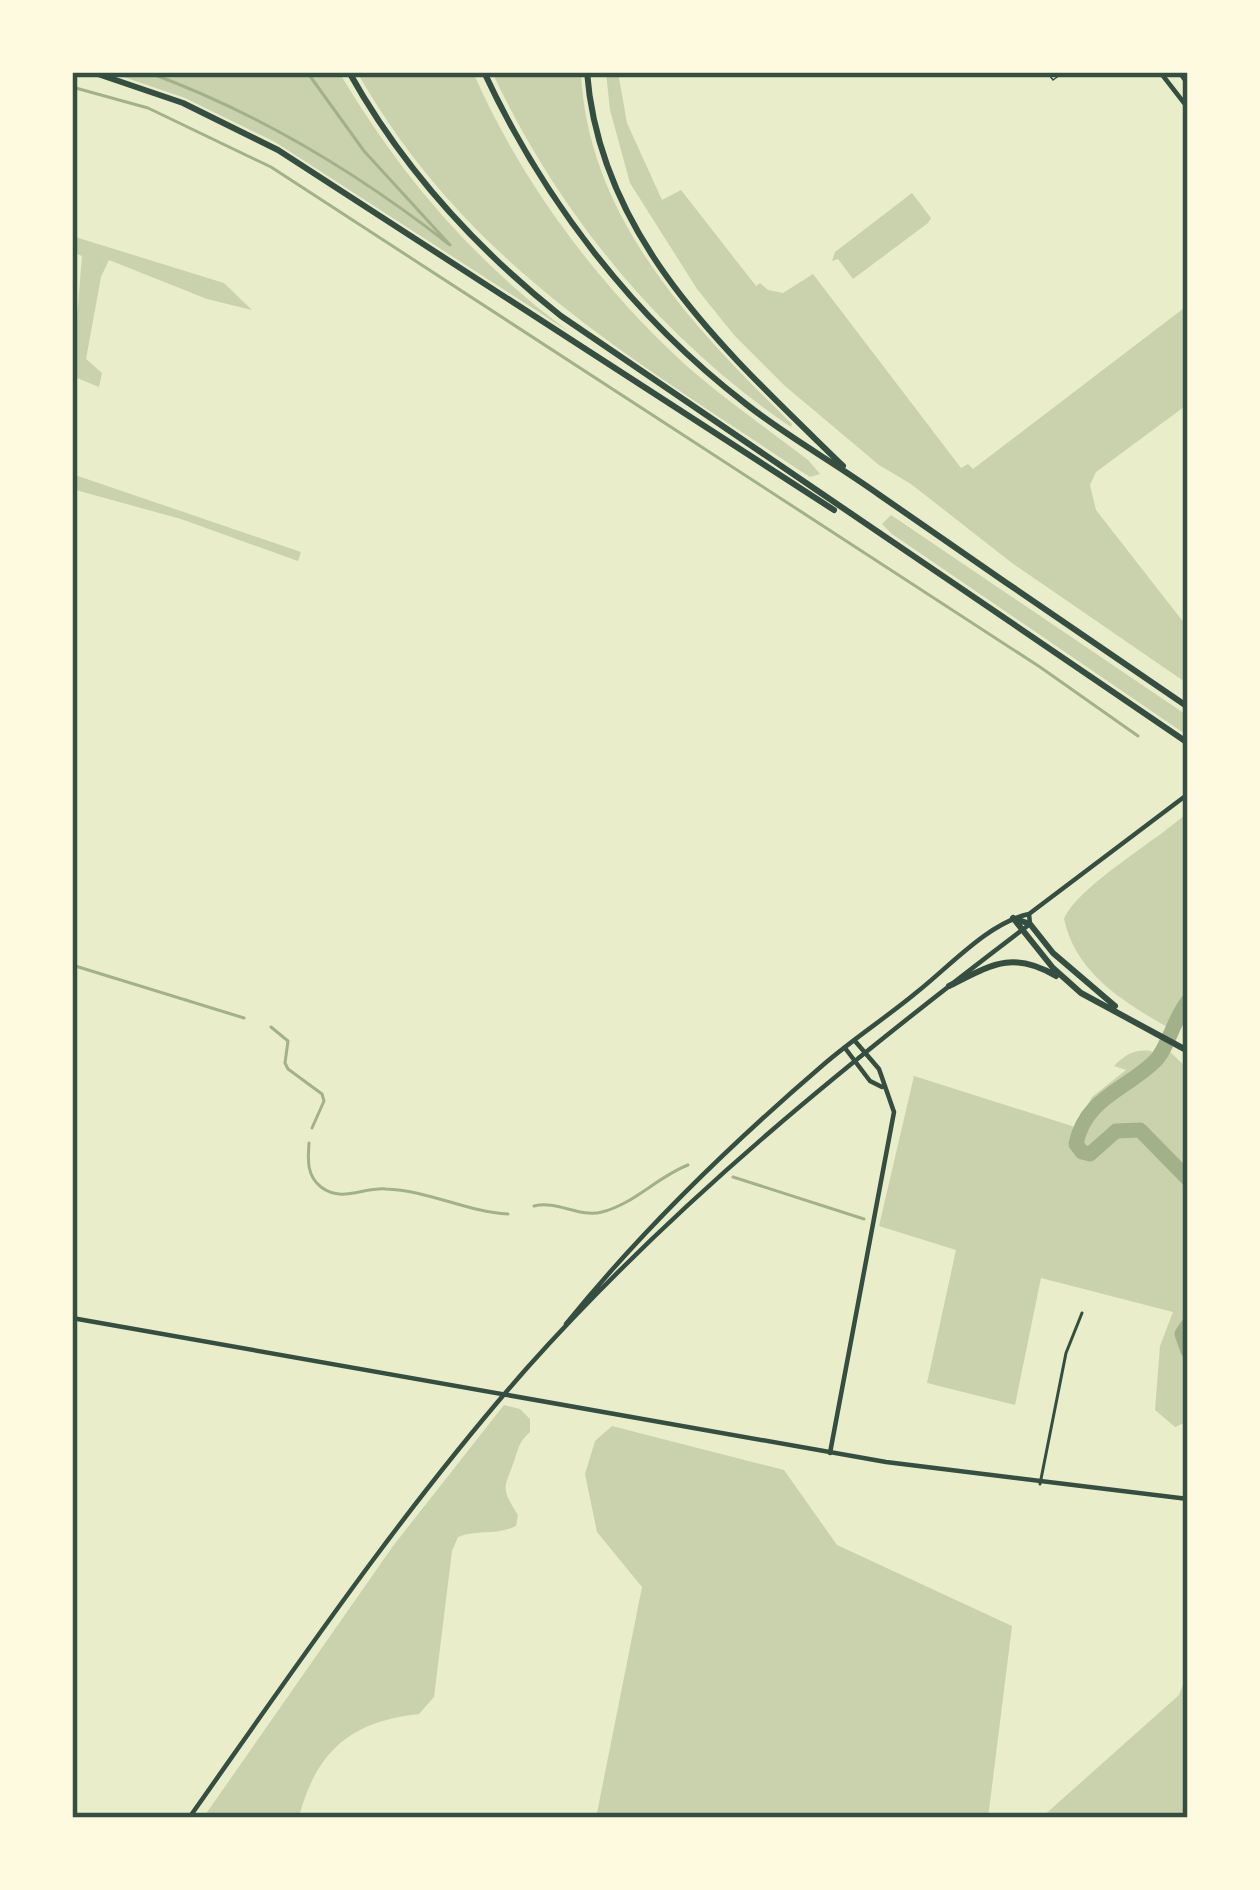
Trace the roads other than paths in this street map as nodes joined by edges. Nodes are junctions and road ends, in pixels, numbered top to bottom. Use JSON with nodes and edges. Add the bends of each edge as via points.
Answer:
{"nodes":[{"id":1,"x":92,"y":72,"type":"edge"},
{"id":2,"x":349,"y":72,"type":"edge"},
{"id":3,"x":484,"y":72,"type":"edge"},
{"id":4,"x":587,"y":72,"type":"edge"},
{"id":5,"x":1047,"y":72,"type":"edge"},
{"id":6,"x":1064,"y":72,"type":"edge"},
{"id":7,"x":1160,"y":72,"type":"edge"},
{"id":8,"x":1179,"y":72,"type":"edge"},
{"id":9,"x":1188,"y":84,"type":"edge"},
{"id":10,"x":1188,"y":108,"type":"edge"},
{"id":11,"x":854,"y":476,"type":"junction"},
{"id":12,"x":918,"y":563,"type":"junction"},
{"id":13,"x":1188,"y":707,"type":"edge"},
{"id":14,"x":1188,"y":743,"type":"edge"},
{"id":15,"x":1188,"y":794,"type":"edge"},
{"id":16,"x":1013,"y":918,"type":"junction"},
{"id":17,"x":1027,"y":922,"type":"junction"},
{"id":18,"x":1070,"y":985,"type":"junction"},
{"id":19,"x":949,"y":986,"type":"junction"},
{"id":20,"x":1123,"y":1012,"type":"junction"},
{"id":21,"x":855,"y":1041,"type":"junction"},
{"id":22,"x":845,"y":1048,"type":"junction"},
{"id":23,"x":1188,"y":1051,"type":"edge"},
{"id":24,"x":864,"y":1052,"type":"junction"},
{"id":25,"x":854,"y":1060,"type":"junction"},
{"id":26,"x":884,"y":1088,"type":"junction"},
{"id":27,"x":1082,"y":1313,"type":"dead end"},
{"id":28,"x":72,"y":1318,"type":"edge"},
{"id":29,"x":549,"y":1345,"type":"junction"},
{"id":30,"x":830,"y":1453,"type":"junction"},
{"id":31,"x":1040,"y":1484,"type":"junction"},
{"id":32,"x":1188,"y":1499,"type":"edge"},
{"id":33,"x":189,"y":1818,"type":"edge"}],
"edges":[{"from":1,"to":12,"type":"highway","via":[[183,103],[278,150]]},
{"from":2,"to":12,"type":"highway","via":[[421,181],[522,285]]},
{"from":3,"to":11,"type":"highway","via":[[549,190],[639,307],[733,394]]},
{"from":4,"to":11,"type":"highway","via":[[602,156],[660,268],[724,350]]},
{"from":5,"to":6,"type":"lane","via":[[1053,80]]},
{"from":7,"to":10,"type":"main road"},
{"from":8,"to":9,"type":"main road"},
{"from":11,"to":13,"type":"highway"},
{"from":12,"to":14,"type":"highway"},
{"from":15,"to":17,"type":"main road"},
{"from":16,"to":17,"type":"highway"},
{"from":16,"to":17,"type":"main road"},
{"from":16,"to":21,"type":"main road"},
{"from":17,"to":18,"type":"highway"},
{"from":17,"to":19,"type":"main road"},
{"from":17,"to":20,"type":"highway"},
{"from":18,"to":19,"type":"highway","via":[[1012,961]]},
{"from":18,"to":20,"type":"highway"},
{"from":19,"to":24,"type":"main road"},
{"from":20,"to":23,"type":"highway"},
{"from":21,"to":22,"type":"main road"},
{"from":21,"to":24,"type":"main road"},
{"from":22,"to":25,"type":"main road"},
{"from":22,"to":29,"type":"main road","via":[[682,1197]]},
{"from":24,"to":25,"type":"main road"},
{"from":24,"to":26,"type":"main road"},
{"from":25,"to":26,"type":"main road"},
{"from":25,"to":29,"type":"main road","via":[[725,1172]]},
{"from":26,"to":30,"type":"main road","via":[[892,1123]]},
{"from":27,"to":31,"type":"street","via":[[1072,1328]]},
{"from":28,"to":30,"type":"main road"},
{"from":29,"to":33,"type":"main road","via":[[365,1571]]},
{"from":30,"to":31,"type":"main road"},
{"from":31,"to":32,"type":"main road"}]}
